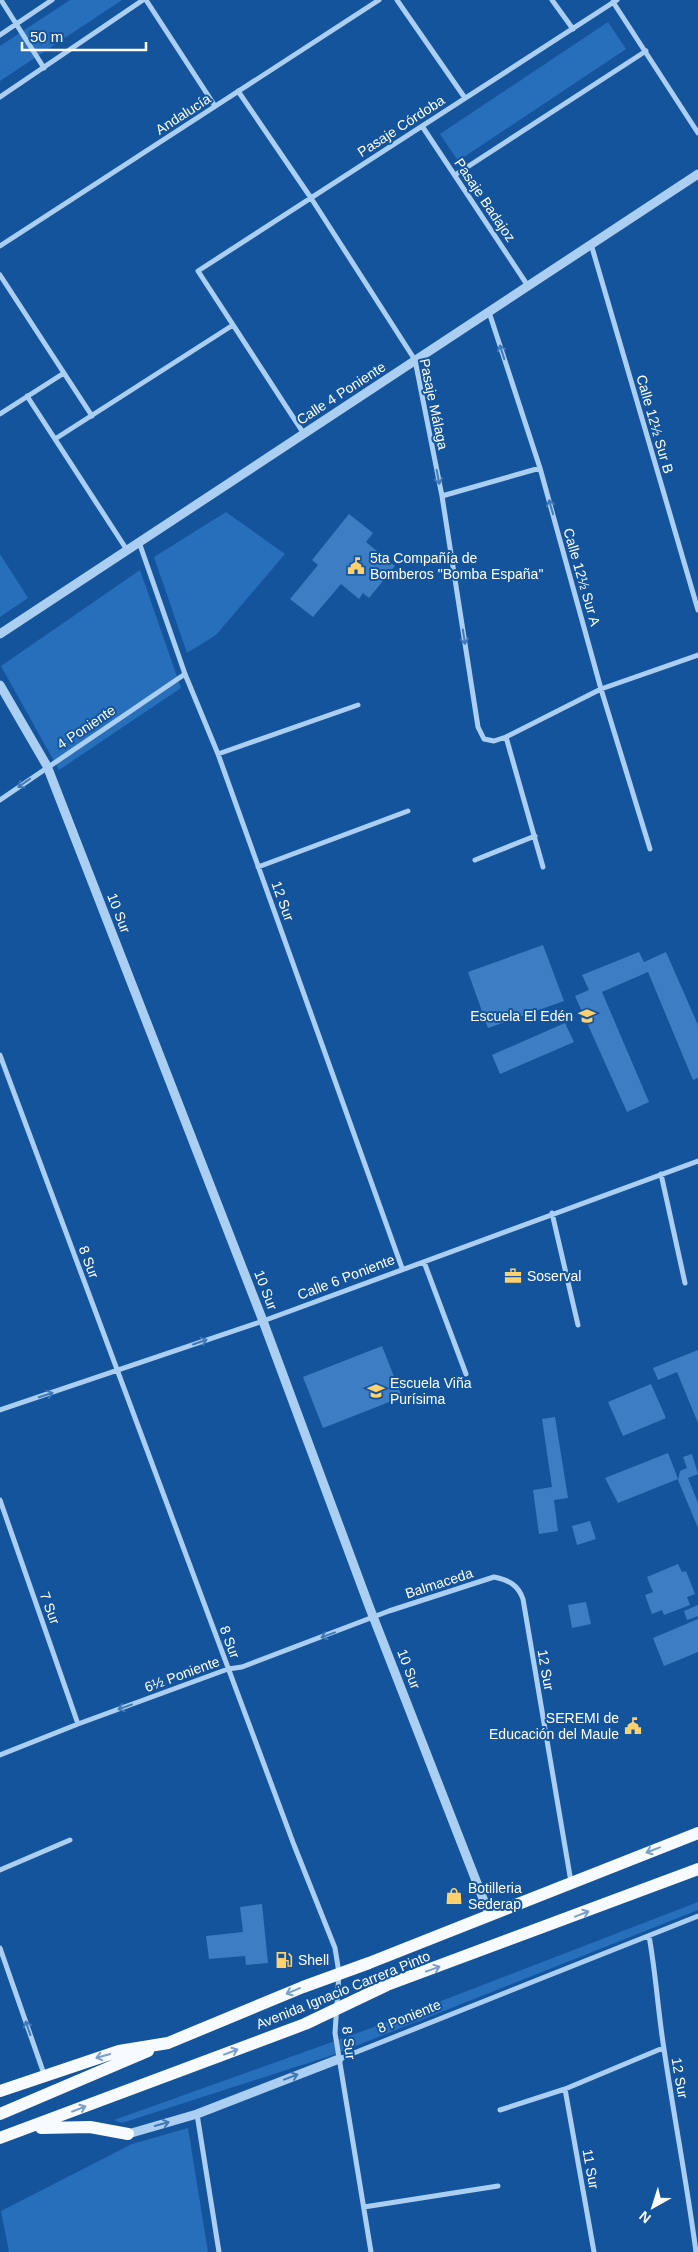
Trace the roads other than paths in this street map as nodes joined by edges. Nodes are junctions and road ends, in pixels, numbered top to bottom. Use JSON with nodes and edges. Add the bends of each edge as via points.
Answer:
{"nodes":[{"id":1,"x":1,"y":0,"type":"edge"},
{"id":2,"x":52,"y":0,"type":"edge"},
{"id":3,"x":145,"y":0,"type":"edge"},
{"id":4,"x":378,"y":0,"type":"edge"},
{"id":5,"x":397,"y":0,"type":"edge"},
{"id":6,"x":552,"y":0,"type":"edge"},
{"id":7,"x":615,"y":1,"type":"edge"},
{"id":8,"x":16,"y":24,"type":"junction"},
{"id":9,"x":572,"y":29,"type":"junction"},
{"id":10,"x":0,"y":35,"type":"edge"},
{"id":11,"x":646,"y":51,"type":"junction"},
{"id":12,"x":44,"y":68,"type":"junction"},
{"id":13,"x":238,"y":92,"type":"junction"},
{"id":14,"x":0,"y":97,"type":"edge"},
{"id":15,"x":465,"y":98,"type":"junction"},
{"id":16,"x":215,"y":106,"type":"junction"},
{"id":17,"x":422,"y":126,"type":"junction"},
{"id":18,"x":698,"y":133,"type":"edge"},
{"id":19,"x":698,"y":174,"type":"edge"},
{"id":20,"x":455,"y":175,"type":"junction"},
{"id":21,"x":310,"y":198,"type":"junction"},
{"id":22,"x":591,"y":244,"type":"junction"},
{"id":23,"x":0,"y":246,"type":"edge"},
{"id":24,"x":0,"y":275,"type":"edge"},
{"id":25,"x":528,"y":286,"type":"junction"},
{"id":26,"x":489,"y":312,"type":"junction"},
{"id":27,"x":233,"y":325,"type":"junction"},
{"id":28,"x":416,"y":360,"type":"junction"},
{"id":29,"x":64,"y":373,"type":"junction"},
{"id":30,"x":28,"y":396,"type":"junction"},
{"id":31,"x":0,"y":414,"type":"edge"},
{"id":32,"x":92,"y":416,"type":"junction"},
{"id":33,"x":304,"y":434,"type":"junction"},
{"id":34,"x":55,"y":440,"type":"junction"},
{"id":35,"x":540,"y":468,"type":"junction"},
{"id":36,"x":442,"y":496,"type":"junction"},
{"id":37,"x":140,"y":542,"type":"junction"},
{"id":38,"x":127,"y":550,"type":"junction"},
{"id":39,"x":698,"y":610,"type":"edge"},
{"id":40,"x":0,"y":634,"type":"edge"},
{"id":41,"x":698,"y":655,"type":"edge"},
{"id":42,"x":185,"y":674,"type":"junction"},
{"id":43,"x":0,"y":685,"type":"edge"},
{"id":44,"x":601,"y":689,"type":"junction"},
{"id":45,"x":358,"y":705,"type":"dead end"},
{"id":46,"x":506,"y":737,"type":"junction"},
{"id":47,"x":218,"y":754,"type":"junction"},
{"id":48,"x":47,"y":766,"type":"junction"},
{"id":49,"x":0,"y":800,"type":"edge"},
{"id":50,"x":408,"y":811,"type":"dead end"},
{"id":51,"x":535,"y":836,"type":"junction"},
{"id":52,"x":650,"y":848,"type":"dead end"},
{"id":53,"x":475,"y":860,"type":"dead end"},
{"id":54,"x":258,"y":867,"type":"junction"},
{"id":55,"x":544,"y":867,"type":"dead end"},
{"id":56,"x":0,"y":1055,"type":"edge"},
{"id":57,"x":698,"y":1161,"type":"edge"},
{"id":58,"x":661,"y":1174,"type":"junction"},
{"id":59,"x":552,"y":1213,"type":"junction"},
{"id":60,"x":424,"y":1262,"type":"junction"},
{"id":61,"x":402,"y":1268,"type":"junction"},
{"id":62,"x":684,"y":1283,"type":"dead end"},
{"id":63,"x":263,"y":1320,"type":"junction"},
{"id":64,"x":578,"y":1325,"type":"dead end"},
{"id":65,"x":118,"y":1372,"type":"junction"},
{"id":66,"x":466,"y":1374,"type":"dead end"},
{"id":67,"x":0,"y":1410,"type":"edge"},
{"id":68,"x":0,"y":1500,"type":"edge"},
{"id":69,"x":512,"y":1583,"type":"joint"},
{"id":70,"x":373,"y":1616,"type":"junction"},
{"id":71,"x":228,"y":1669,"type":"junction"},
{"id":72,"x":78,"y":1724,"type":"junction"},
{"id":73,"x":0,"y":1755,"type":"edge"},
{"id":74,"x":698,"y":1833,"type":"edge"},
{"id":75,"x":70,"y":1840,"type":"dead end"},
{"id":76,"x":698,"y":1869,"type":"edge"},
{"id":77,"x":0,"y":1870,"type":"edge"},
{"id":78,"x":571,"y":1882,"type":"junction"},
{"id":79,"x":488,"y":1914,"type":"junction"},
{"id":80,"x":698,"y":1916,"type":"edge"},
{"id":81,"x":649,"y":1936,"type":"junction"},
{"id":82,"x":0,"y":1948,"type":"edge"},
{"id":83,"x":339,"y":1973,"type":"junction"},
{"id":84,"x":336,"y":2010,"type":"junction"},
{"id":85,"x":168,"y":2042,"type":"junction"},
{"id":86,"x":664,"y":2048,"type":"junction"},
{"id":87,"x":339,"y":2059,"type":"junction"},
{"id":88,"x":44,"y":2074,"type":"junction"},
{"id":89,"x":566,"y":2089,"type":"junction"},
{"id":90,"x":0,"y":2091,"type":"edge"},
{"id":91,"x":500,"y":2110,"type":"dead end"},
{"id":92,"x":0,"y":2114,"type":"edge"},
{"id":93,"x":197,"y":2114,"type":"junction"},
{"id":94,"x":29,"y":2128,"type":"junction"},
{"id":95,"x":128,"y":2134,"type":"joint"},
{"id":96,"x":0,"y":2138,"type":"edge"},
{"id":97,"x":498,"y":2186,"type":"dead end"},
{"id":98,"x":364,"y":2207,"type":"junction"},
{"id":99,"x":219,"y":2252,"type":"edge"},
{"id":100,"x":371,"y":2252,"type":"edge"},
{"id":101,"x":594,"y":2252,"type":"edge"},
{"id":102,"x":696,"y":2252,"type":"edge"}],
"edges":[{"from":1,"to":8,"type":"street"},
{"from":2,"to":8,"type":"street"},
{"from":3,"to":12,"type":"street"},
{"from":3,"to":16,"type":"street"},
{"from":4,"to":13,"type":"street","name":"Andalucía"},
{"from":5,"to":15,"type":"street"},
{"from":6,"to":9,"type":"street"},
{"from":7,"to":9,"type":"street","name":"Pasaje Córdoba"},
{"from":7,"to":11,"type":"street"},
{"from":8,"to":10,"type":"street"},
{"from":8,"to":12,"type":"street"},
{"from":9,"to":15,"type":"street","name":"Pasaje Córdoba"},
{"from":11,"to":18,"type":"street"},
{"from":11,"to":20,"type":"street"},
{"from":12,"to":14,"type":"street"},
{"from":13,"to":16,"type":"street","name":"Andalucía"},
{"from":13,"to":21,"type":"street","name":"Pasaje Málaga"},
{"from":15,"to":17,"type":"street","name":"Pasaje Córdoba"},
{"from":16,"to":23,"type":"street","name":"Andalucía"},
{"from":17,"to":20,"type":"street","name":"Pasaje Badajoz"},
{"from":17,"to":21,"type":"street","name":"Pasaje Córdoba"},
{"from":19,"to":22,"type":"street","name":"Calle 4 Poniente"},
{"from":20,"to":25,"type":"street","name":"Pasaje Badajoz"},
{"from":21,"to":27,"type":"street","name":"Pasaje Córdoba","via":[[198,271]]},
{"from":21,"to":28,"type":"street","name":"Pasaje Málaga"},
{"from":22,"to":25,"type":"street","name":"Calle 4 Poniente"},
{"from":22,"to":39,"type":"street","name":"Calle 12½ Sur B"},
{"from":24,"to":29,"type":"street"},
{"from":25,"to":26,"type":"street","name":"Calle 4 Poniente"},
{"from":26,"to":28,"type":"street","name":"Calle 4 Poniente"},
{"from":35,"to":26,"type":"street","name":"Calle 12½ Sur A","one_way":true},
{"from":27,"to":32,"type":"street"},
{"from":27,"to":33,"type":"street"},
{"from":28,"to":33,"type":"street","name":"Calle 4 Poniente"},
{"from":28,"to":36,"type":"street","name":"Pasaje Málaga","one_way":true},
{"from":29,"to":30,"type":"street"},
{"from":29,"to":32,"type":"street"},
{"from":30,"to":31,"type":"street"},
{"from":30,"to":34,"type":"street"},
{"from":32,"to":34,"type":"street"},
{"from":33,"to":37,"type":"street","name":"Calle 4 Poniente"},
{"from":34,"to":38,"type":"street"},
{"from":35,"to":36,"type":"street"},
{"from":44,"to":35,"type":"street","name":"Calle 12½ Sur A","one_way":true},
{"from":36,"to":46,"type":"street","name":"Pasaje Málaga","one_way":true,"via":[[478,727],[484,739],[494,741]]},
{"from":37,"to":38,"type":"street","name":"Calle 4 Poniente"},
{"from":37,"to":42,"type":"street","name":"12 Sur"},
{"from":38,"to":40,"type":"street","name":"Calle 4 Poniente"},
{"from":41,"to":44,"type":"street"},
{"from":42,"to":47,"type":"street","name":"12 Sur"},
{"from":42,"to":48,"type":"street","name":"4 Poniente"},
{"from":43,"to":48,"type":"street","name":"10 Sur"},
{"from":44,"to":46,"type":"street"},
{"from":44,"to":52,"type":"street","name":"Calle 12½ Sur A"},
{"from":45,"to":47,"type":"street"},
{"from":46,"to":51,"type":"street"},
{"from":47,"to":54,"type":"street","name":"12 Sur"},
{"from":48,"to":49,"type":"street","name":"4 Poniente","one_way":true},
{"from":48,"to":63,"type":"street","name":"10 Sur"},
{"from":50,"to":54,"type":"street"},
{"from":51,"to":53,"type":"street"},
{"from":51,"to":55,"type":"street"},
{"from":54,"to":61,"type":"street","name":"12 Sur"},
{"from":56,"to":65,"type":"street","name":"8 Sur"},
{"from":57,"to":58,"type":"street","name":"Calle 6 Poniente"},
{"from":58,"to":59,"type":"street","name":"Calle 6 Poniente"},
{"from":58,"to":62,"type":"street"},
{"from":59,"to":60,"type":"street","name":"Calle 6 Poniente"},
{"from":59,"to":64,"type":"street"},
{"from":60,"to":61,"type":"street","name":"Calle 6 Poniente"},
{"from":60,"to":66,"type":"street"},
{"from":61,"to":63,"type":"street","name":"Calle 6 Poniente"},
{"from":65,"to":63,"type":"street","name":"Calle 6 Poniente","one_way":true},
{"from":63,"to":70,"type":"street","name":"10 Sur"},
{"from":67,"to":65,"type":"street","name":"Calle 6 Poniente","one_way":true},
{"from":65,"to":71,"type":"street","name":"8 Sur"},
{"from":68,"to":72,"type":"street","name":"7 Sur"},
{"from":69,"to":70,"type":"street","name":"Balmaceda","via":[[494,1577]]},
{"from":69,"to":78,"type":"street","name":"12 Sur","via":[[520,1590],[522,1599]]},
{"from":70,"to":71,"type":"street","name":"6½ Poniente","one_way":true,"via":[[242,1667]]},
{"from":70,"to":79,"type":"street","name":"10 Sur"},
{"from":71,"to":72,"type":"street","name":"6½ Poniente","one_way":true},
{"from":71,"to":83,"type":"street","name":"8 Sur","via":[[332,1941]]},
{"from":72,"to":73,"type":"street","name":"6½ Poniente"},
{"from":74,"to":78,"type":"main road","name":"Avenida Ignacio Carrera Pinto","one_way":true},
{"from":75,"to":77,"type":"street"},
{"from":84,"to":76,"type":"main road","name":"Avenida Ignacio Carrera Pinto","one_way":true,"via":[[387,1985]]},
{"from":78,"to":79,"type":"main road","name":"Avenida Ignacio Carrera Pinto"},
{"from":79,"to":83,"type":"main road","name":"Avenida Ignacio Carrera Pinto"},
{"from":80,"to":81,"type":"street","name":"8 Poniente"},
{"from":81,"to":86,"type":"street","name":"12 Sur"},
{"from":81,"to":87,"type":"street","name":"8 Poniente"},
{"from":88,"to":82,"type":"street","one_way":true},
{"from":83,"to":84,"type":"street","name":"8 Sur"},
{"from":83,"to":85,"type":"main road","name":"Avenida Ignacio Carrera Pinto","one_way":true},
{"from":84,"to":87,"type":"street","name":"8 Sur","via":[[334,2026]]},
{"from":94,"to":84,"type":"main road","name":"Avenida Ignacio Carrera Pinto","one_way":true},
{"from":85,"to":88,"type":"main road","name":"Avenida Ignacio Carrera Pinto","one_way":true,"via":[[119,2051]]},
{"from":85,"to":92,"type":"main road"},
{"from":86,"to":89,"type":"street"},
{"from":86,"to":102,"type":"street","name":"12 Sur"},
{"from":93,"to":87,"type":"street","name":"8 Poniente","one_way":true},
{"from":87,"to":98,"type":"street","name":"8 Sur"},
{"from":88,"to":90,"type":"main road","name":"Avenida Ignacio Carrera Pinto"},
{"from":89,"to":91,"type":"street"},
{"from":89,"to":101,"type":"street","name":"11 Sur"},
{"from":95,"to":93,"type":"street","name":"8 Poniente","one_way":true},
{"from":93,"to":99,"type":"street"},
{"from":94,"to":95,"type":"main road","via":[[75,2126]]},
{"from":94,"to":96,"type":"main road","name":"Avenida Ignacio Carrera Pinto"},
{"from":97,"to":98,"type":"street"},
{"from":98,"to":100,"type":"street","name":"8 Sur"}]}
